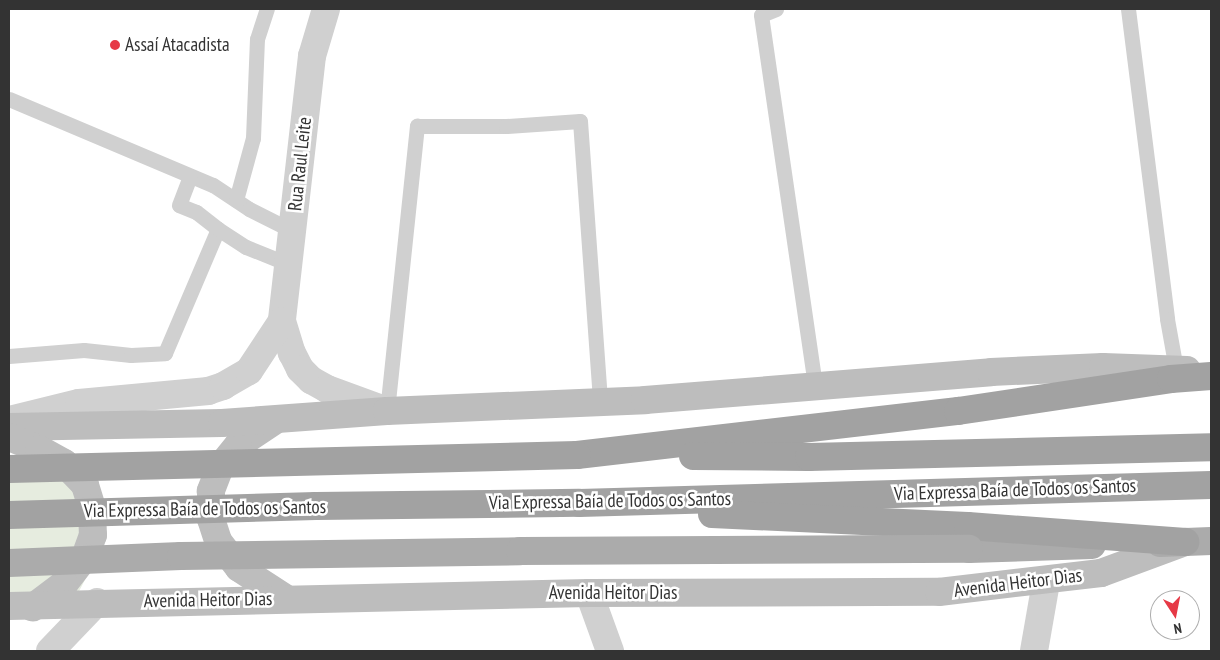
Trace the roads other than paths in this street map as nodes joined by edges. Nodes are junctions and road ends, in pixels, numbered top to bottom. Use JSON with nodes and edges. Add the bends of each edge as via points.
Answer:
{"nodes":[{"id":1,"x":266,"y":9,"type":"edge"},
{"id":2,"x":326,"y":9,"type":"edge"},
{"id":3,"x":776,"y":9,"type":"edge"},
{"id":4,"x":1128,"y":9,"type":"edge"},
{"id":5,"x":9,"y":100,"type":"edge"},
{"id":6,"x":190,"y":176,"type":"junction"},
{"id":7,"x":236,"y":200,"type":"junction"},
{"id":8,"x":218,"y":229,"type":"junction"},
{"id":9,"x":293,"y":231,"type":"junction"},
{"id":10,"x":288,"y":264,"type":"junction"},
{"id":11,"x":282,"y":321,"type":"junction"},
{"id":12,"x":9,"y":356,"type":"edge"},
{"id":13,"x":1176,"y":369,"type":"junction"},
{"id":14,"x":1211,"y":371,"type":"edge"},
{"id":15,"x":1211,"y":376,"type":"edge"},
{"id":16,"x":815,"y":386,"type":"junction"},
{"id":17,"x":600,"y":402,"type":"junction"},
{"id":18,"x":387,"y":411,"type":"junction"},
{"id":19,"x":9,"y":420,"type":"edge"},
{"id":20,"x":276,"y":420,"type":"junction"},
{"id":21,"x":9,"y":427,"type":"edge"},
{"id":22,"x":9,"y":438,"type":"edge"},
{"id":23,"x":1211,"y":447,"type":"edge"},
{"id":24,"x":577,"y":455,"type":"junction"},
{"id":25,"x":9,"y":469,"type":"edge"},
{"id":26,"x":1211,"y":485,"type":"edge"},
{"id":27,"x":579,"y":503,"type":"junction"},
{"id":28,"x":9,"y":516,"type":"edge"},
{"id":29,"x":968,"y":538,"type":"junction"},
{"id":30,"x":1198,"y":542,"type":"edge"},
{"id":31,"x":9,"y":563,"type":"edge"},
{"id":32,"x":1046,"y":582,"type":"junction"},
{"id":33,"x":589,"y":593,"type":"junction"},
{"id":34,"x":287,"y":599,"type":"junction"},
{"id":35,"x":97,"y":602,"type":"junction"},
{"id":36,"x":38,"y":604,"type":"junction"},
{"id":37,"x":9,"y":606,"type":"edge"},
{"id":38,"x":9,"y":619,"type":"edge"},
{"id":39,"x":50,"y":651,"type":"edge"},
{"id":40,"x":610,"y":651,"type":"edge"},
{"id":41,"x":1034,"y":651,"type":"edge"}],
"edges":[{"from":1,"to":7,"type":"lane","via":[[257,38],[253,138]]},
{"from":2,"to":9,"type":"street","name":"Rua Raul Leite","via":[[312,56]]},
{"from":3,"to":16,"type":"lane","via":[[760,15]]},
{"from":4,"to":13,"type":"lane"},
{"from":5,"to":6,"type":"lane"},
{"from":6,"to":7,"type":"lane"},
{"from":6,"to":8,"type":"lane","via":[[179,205]]},
{"from":7,"to":9,"type":"lane"},
{"from":8,"to":10,"type":"lane","via":[[246,246]]},
{"from":8,"to":12,"type":"lane","via":[[165,353],[132,356],[84,350]]},
{"from":9,"to":10,"type":"street","name":"Rua Raul Leite"},
{"from":10,"to":11,"type":"street","name":"Rua Raul Leite"},
{"from":11,"to":18,"type":"street","name":"Rua Raul Leite","via":[[300,370],[311,380]]},
{"from":11,"to":19,"type":"street","name":"Rua Raul Leite","via":[[249,371],[223,386],[208,391],[79,403]]},
{"from":13,"to":14,"type":"main road"},
{"from":13,"to":16,"type":"main road","via":[[1103,367],[1038,370]]},
{"from":15,"to":24,"type":"highway","via":[[1171,379],[958,411]]},
{"from":16,"to":17,"type":"main road"},
{"from":17,"to":18,"type":"main road"},
{"from":17,"to":18,"type":"lane","via":[[580,121],[506,126],[417,126]]},
{"from":18,"to":20,"type":"main road"},
{"from":20,"to":21,"type":"main road"},
{"from":20,"to":34,"type":"main road","via":[[238,445],[220,467],[212,491],[211,519],[218,541],[239,568]]},
{"from":22,"to":36,"type":"main road","via":[[64,463],[85,485],[92,508],[93,534],[85,557],[64,584]]},
{"from":23,"to":24,"type":"highway","name":"Via Expressa Baía de Todos os Santos","via":[[809,457]]},
{"from":24,"to":25,"type":"highway","name":"Via Expressa Baía de Todos os Santos","bridge":true},
{"from":26,"to":27,"type":"highway","name":"Via Expressa Baía de Todos os Santos"},
{"from":27,"to":28,"type":"highway","name":"Via Expressa Baía de Todos os Santos","bridge":true,"via":[[316,506]]},
{"from":27,"to":29,"type":"highway"},
{"from":29,"to":30,"type":"main road"},
{"from":29,"to":31,"type":"main road","bridge":true},
{"from":30,"to":32,"type":"main road","name":"Avenida Heitor Dias","via":[[1101,573]]},
{"from":32,"to":33,"type":"main road","name":"Avenida Heitor Dias","via":[[939,592]]},
{"from":32,"to":41,"type":"street"},
{"from":33,"to":34,"type":"main road","name":"Avenida Heitor Dias"},
{"from":33,"to":40,"type":"street"},
{"from":34,"to":35,"type":"main road","name":"Avenida Heitor Dias"},
{"from":35,"to":36,"type":"main road","name":"Avenida Heitor Dias"},
{"from":35,"to":39,"type":"street"},
{"from":36,"to":37,"type":"main road","name":"Avenida Heitor Dias"},
{"from":36,"to":38,"type":"main road"}]}
